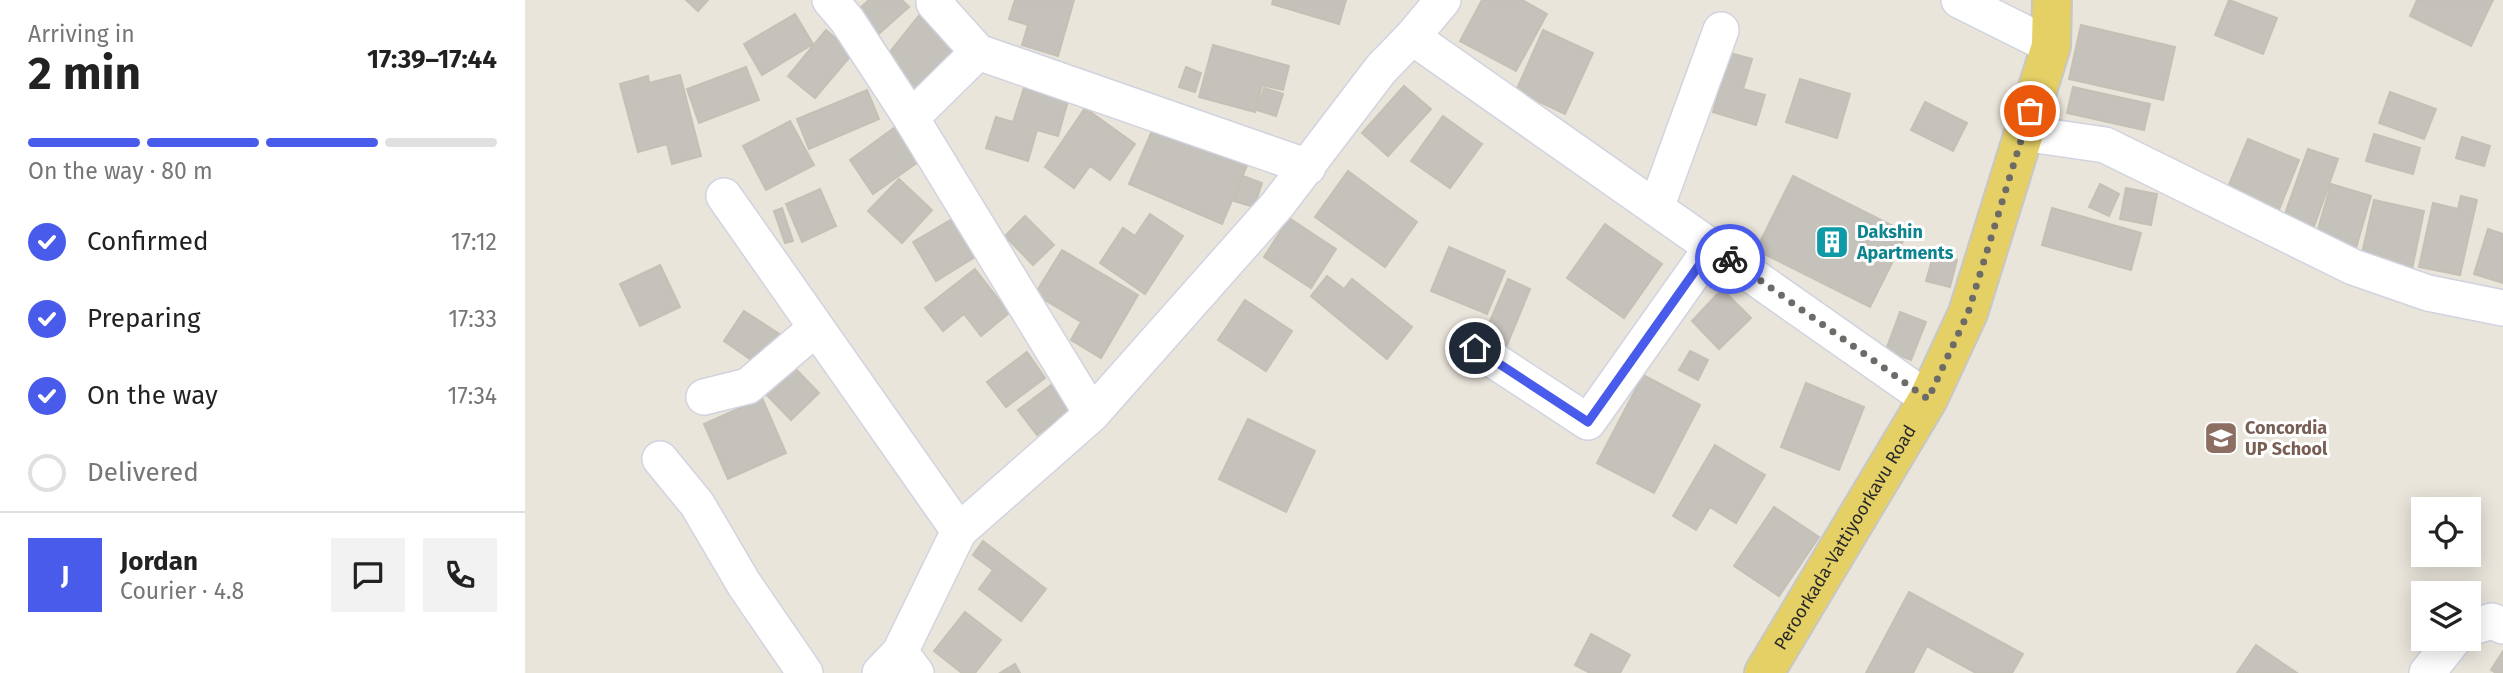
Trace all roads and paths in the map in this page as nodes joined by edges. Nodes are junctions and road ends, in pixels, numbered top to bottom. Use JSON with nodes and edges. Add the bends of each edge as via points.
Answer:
{"nodes":[{"id":1,"x":831,"y":0,"type":"edge"},
{"id":2,"x":938,"y":0,"type":"edge"},
{"id":3,"x":1443,"y":0,"type":"edge"},
{"id":4,"x":1959,"y":0,"type":"edge"},
{"id":5,"x":2052,"y":0,"type":"edge"},
{"id":6,"x":1721,"y":30,"type":"dead end"},
{"id":7,"x":1412,"y":37,"type":"junction"},
{"id":8,"x":2051,"y":46,"type":"junction"},
{"id":9,"x":978,"y":52,"type":"junction"},
{"id":10,"x":911,"y":118,"type":"junction"},
{"id":11,"x":2023,"y":133,"type":"junction"},
{"id":12,"x":1308,"y":167,"type":"junction"},
{"id":13,"x":724,"y":196,"type":"dead end"},
{"id":14,"x":1656,"y":208,"type":"junction"},
{"id":15,"x":1712,"y":247,"type":"junction"},
{"id":16,"x":2503,"y":308,"type":"edge"},
{"id":17,"x":816,"y":328,"type":"junction"},
{"id":18,"x":1475,"y":348,"type":"dead end"},
{"id":19,"x":705,"y":397,"type":"dead end"},
{"id":20,"x":1928,"y":399,"type":"junction"},
{"id":21,"x":1091,"y":414,"type":"junction"},
{"id":22,"x":660,"y":458,"type":"dead end"},
{"id":23,"x":959,"y":531,"type":"junction"},
{"id":24,"x":2481,"y":624,"type":"edge"},
{"id":25,"x":2503,"y":626,"type":"edge"},
{"id":26,"x":2444,"y":651,"type":"edge"},
{"id":27,"x":898,"y":666,"type":"edge"},
{"id":28,"x":805,"y":673,"type":"edge"},
{"id":29,"x":1764,"y":673,"type":"edge"},
{"id":30,"x":2427,"y":673,"type":"edge"}],
"edges":[{"from":1,"to":10,"type":"street"},
{"from":2,"to":9,"type":"street","via":[[934,3]]},
{"from":3,"to":7,"type":"street"},
{"from":4,"to":8,"type":"street"},
{"from":5,"to":8,"type":"main road","name":"Peroorkada-Vattiyoorkavu Road"},
{"from":6,"to":14,"type":"street"},
{"from":7,"to":12,"type":"street","via":[[1381,69]]},
{"from":7,"to":14,"type":"street"},
{"from":8,"to":11,"type":"main road","name":"Peroorkada-Vattiyoorkavu Road"},
{"from":9,"to":10,"type":"street"},
{"from":9,"to":12,"type":"street"},
{"from":10,"to":21,"type":"street"},
{"from":11,"to":16,"type":"street","via":[[2105,145],[2353,267],[2428,293]]},
{"from":11,"to":20,"type":"main road","name":"Peroorkada-Vattiyoorkavu Road","via":[[1968,313]]},
{"from":12,"to":21,"type":"street"},
{"from":13,"to":17,"type":"street"},
{"from":14,"to":15,"type":"street"},
{"from":15,"to":18,"type":"street","via":[[1588,422]]},
{"from":15,"to":20,"type":"street"},
{"from":17,"to":19,"type":"street","via":[[748,386]]},
{"from":17,"to":23,"type":"street"},
{"from":20,"to":29,"type":"main road","name":"Peroorkada-Vattiyoorkavu Road"},
{"from":21,"to":23,"type":"street"},
{"from":22,"to":28,"type":"street","via":[[698,504],[744,584]]},
{"from":23,"to":27,"type":"street"},
{"from":24,"to":25,"type":"street","via":[[2492,621]]},
{"from":26,"to":30,"type":"street"}]}
